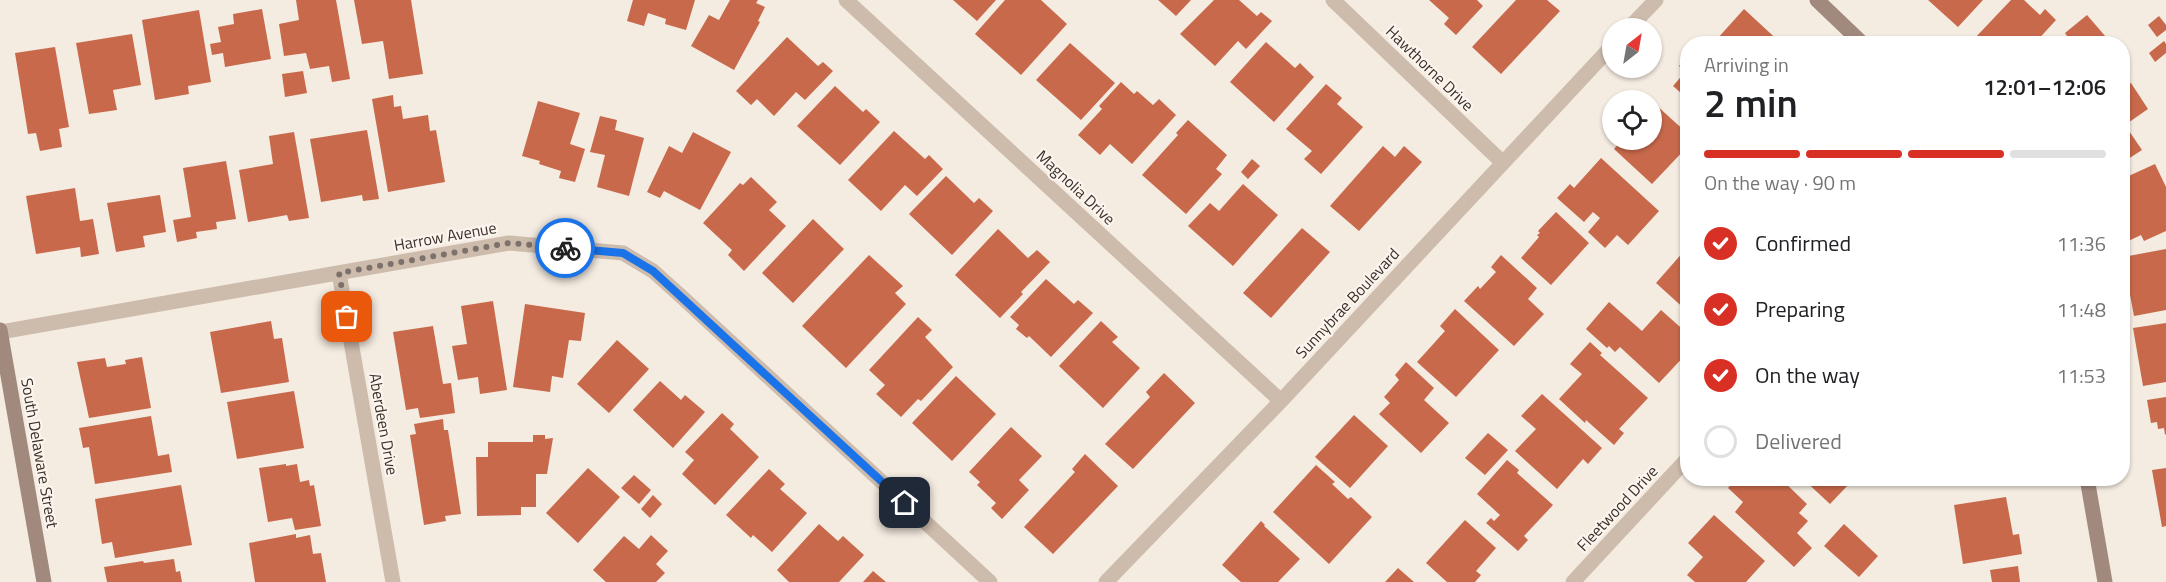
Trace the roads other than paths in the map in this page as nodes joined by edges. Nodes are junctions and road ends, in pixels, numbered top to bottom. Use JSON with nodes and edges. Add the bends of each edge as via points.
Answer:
{"nodes":[{"id":1,"x":846,"y":0,"type":"edge"},
{"id":2,"x":1333,"y":0,"type":"edge"},
{"id":3,"x":1656,"y":0,"type":"edge"},
{"id":4,"x":1817,"y":0,"type":"edge"},
{"id":5,"x":1639,"y":18,"type":"edge"},
{"id":6,"x":1855,"y":36,"type":"edge"},
{"id":7,"x":1602,"y":57,"type":"edge"},
{"id":8,"x":1503,"y":163,"type":"junction"},
{"id":9,"x":339,"y":273,"type":"junction"},
{"id":10,"x":0,"y":331,"type":"edge"},
{"id":11,"x":1281,"y":401,"type":"junction"},
{"id":12,"x":1680,"y":467,"type":"edge"},
{"id":13,"x":2088,"y":486,"type":"edge"},
{"id":14,"x":44,"y":582,"type":"edge"},
{"id":15,"x":393,"y":582,"type":"edge"},
{"id":16,"x":990,"y":582,"type":"edge"},
{"id":17,"x":1106,"y":582,"type":"edge"},
{"id":18,"x":1574,"y":582,"type":"edge"},
{"id":19,"x":2105,"y":582,"type":"edge"}],
"edges":[{"from":1,"to":11,"type":"street","name":"Magnolia Drive"},
{"from":2,"to":8,"type":"street","name":"Hawthorne Drive"},
{"from":3,"to":5,"type":"street"},
{"from":4,"to":6,"type":"main road"},
{"from":7,"to":8,"type":"street","name":"Sunnybrae Boulevard"},
{"from":8,"to":11,"type":"street","name":"Sunnybrae Boulevard"},
{"from":9,"to":10,"type":"street","name":"Harrow Avenue"},
{"from":9,"to":15,"type":"street","name":"Aberdeen Drive"},
{"from":9,"to":16,"type":"street","name":"Harrow Avenue","via":[[509,243],[623,253],[676,291]]},
{"from":10,"to":14,"type":"main road","name":"South Delaware Street"},
{"from":11,"to":17,"type":"street","name":"Sunnybrae Boulevard"},
{"from":12,"to":18,"type":"street","name":"Fleetwood Drive"},
{"from":13,"to":19,"type":"main road"}]}
